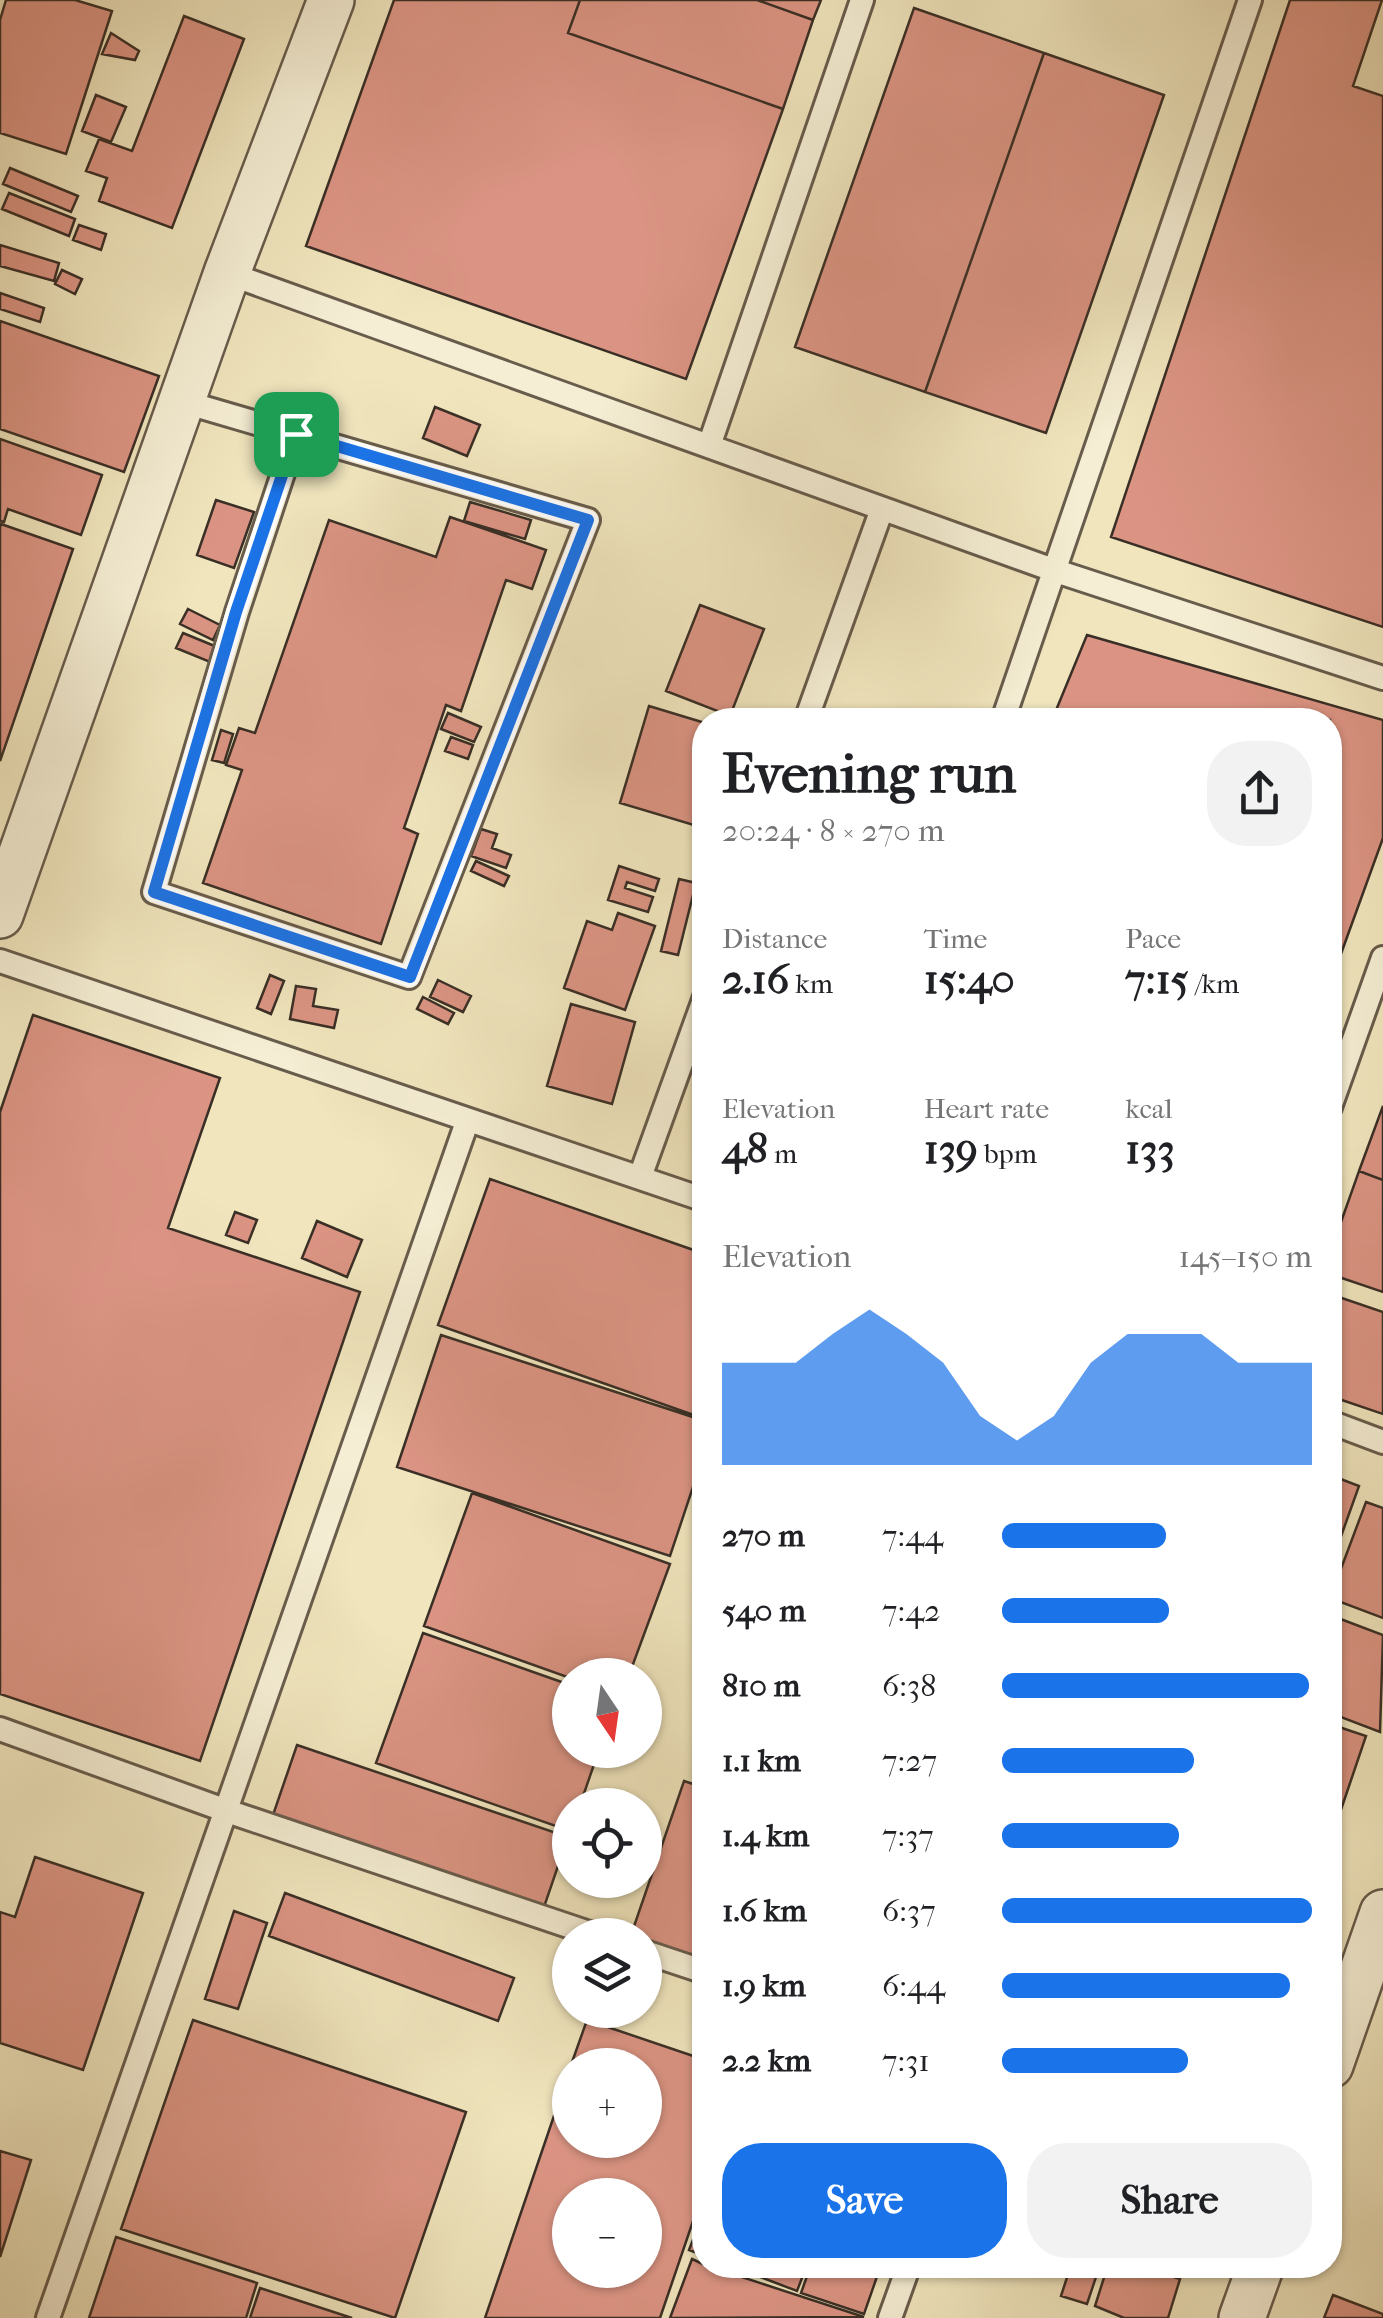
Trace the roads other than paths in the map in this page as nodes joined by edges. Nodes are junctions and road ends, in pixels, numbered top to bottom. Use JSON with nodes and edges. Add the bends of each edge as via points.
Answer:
{"nodes":[{"id":1,"x":331,"y":0,"type":"edge"},
{"id":2,"x":862,"y":0,"type":"edge"},
{"id":3,"x":1250,"y":0,"type":"edge"},
{"id":4,"x":227,"y":273,"type":"junction"},
{"id":5,"x":181,"y":402,"type":"junction"},
{"id":6,"x":296,"y":434,"type":"junction"},
{"id":7,"x":708,"y":446,"type":"junction"},
{"id":8,"x":882,"y":508,"type":"junction"},
{"id":9,"x":1056,"y":571,"type":"junction"},
{"id":10,"x":1383,"y":678,"type":"edge"},
{"id":11,"x":810,"y":708,"type":"edge"},
{"id":12,"x":1007,"y":708,"type":"edge"},
{"id":13,"x":0,"y":915,"type":"edge"},
{"id":14,"x":1383,"y":958,"type":"edge"},
{"id":15,"x":0,"y":962,"type":"edge"},
{"id":16,"x":692,"y":1033,"type":"edge"},
{"id":17,"x":1342,"y":1073,"type":"edge"},
{"id":18,"x":467,"y":1122,"type":"junction"},
{"id":19,"x":640,"y":1177,"type":"junction"},
{"id":20,"x":692,"y":1195,"type":"edge"},
{"id":21,"x":1342,"y":1427,"type":"edge"},
{"id":22,"x":1383,"y":1442,"type":"edge"},
{"id":23,"x":0,"y":1728,"type":"edge"},
{"id":24,"x":227,"y":1811,"type":"junction"},
{"id":25,"x":1383,"y":1913,"type":"edge"},
{"id":26,"x":552,"y":1921,"type":"edge"},
{"id":27,"x":662,"y":1958,"type":"edge"},
{"id":28,"x":692,"y":1968,"type":"edge"},
{"id":29,"x":1342,"y":2031,"type":"edge"},
{"id":30,"x":904,"y":2278,"type":"edge"},
{"id":31,"x":1256,"y":2278,"type":"edge"},
{"id":32,"x":48,"y":2318,"type":"edge"},
{"id":33,"x":890,"y":2318,"type":"edge"},
{"id":34,"x":1242,"y":2318,"type":"edge"}],
"edges":[{"from":1,"to":4,"type":"street"},
{"from":2,"to":7,"type":"lane"},
{"from":3,"to":9,"type":"lane"},
{"from":4,"to":5,"type":"street"},
{"from":4,"to":7,"type":"lane"},
{"from":5,"to":6,"type":"lane"},
{"from":5,"to":13,"type":"street"},
{"from":6,"to":6,"type":"lane","via":[[588,520],[410,977],[154,892]]},
{"from":7,"to":8,"type":"lane"},
{"from":8,"to":9,"type":"lane"},
{"from":8,"to":11,"type":"lane"},
{"from":9,"to":10,"type":"lane"},
{"from":9,"to":12,"type":"lane"},
{"from":14,"to":17,"type":"lane"},
{"from":15,"to":18,"type":"lane"},
{"from":16,"to":19,"type":"lane"},
{"from":18,"to":19,"type":"lane"},
{"from":18,"to":24,"type":"lane"},
{"from":19,"to":20,"type":"lane"},
{"from":21,"to":22,"type":"lane"},
{"from":23,"to":24,"type":"lane"},
{"from":24,"to":26,"type":"lane"},
{"from":24,"to":32,"type":"lane"},
{"from":25,"to":29,"type":"street"},
{"from":27,"to":28,"type":"lane"},
{"from":30,"to":33,"type":"lane"},
{"from":31,"to":34,"type":"street"}]}
